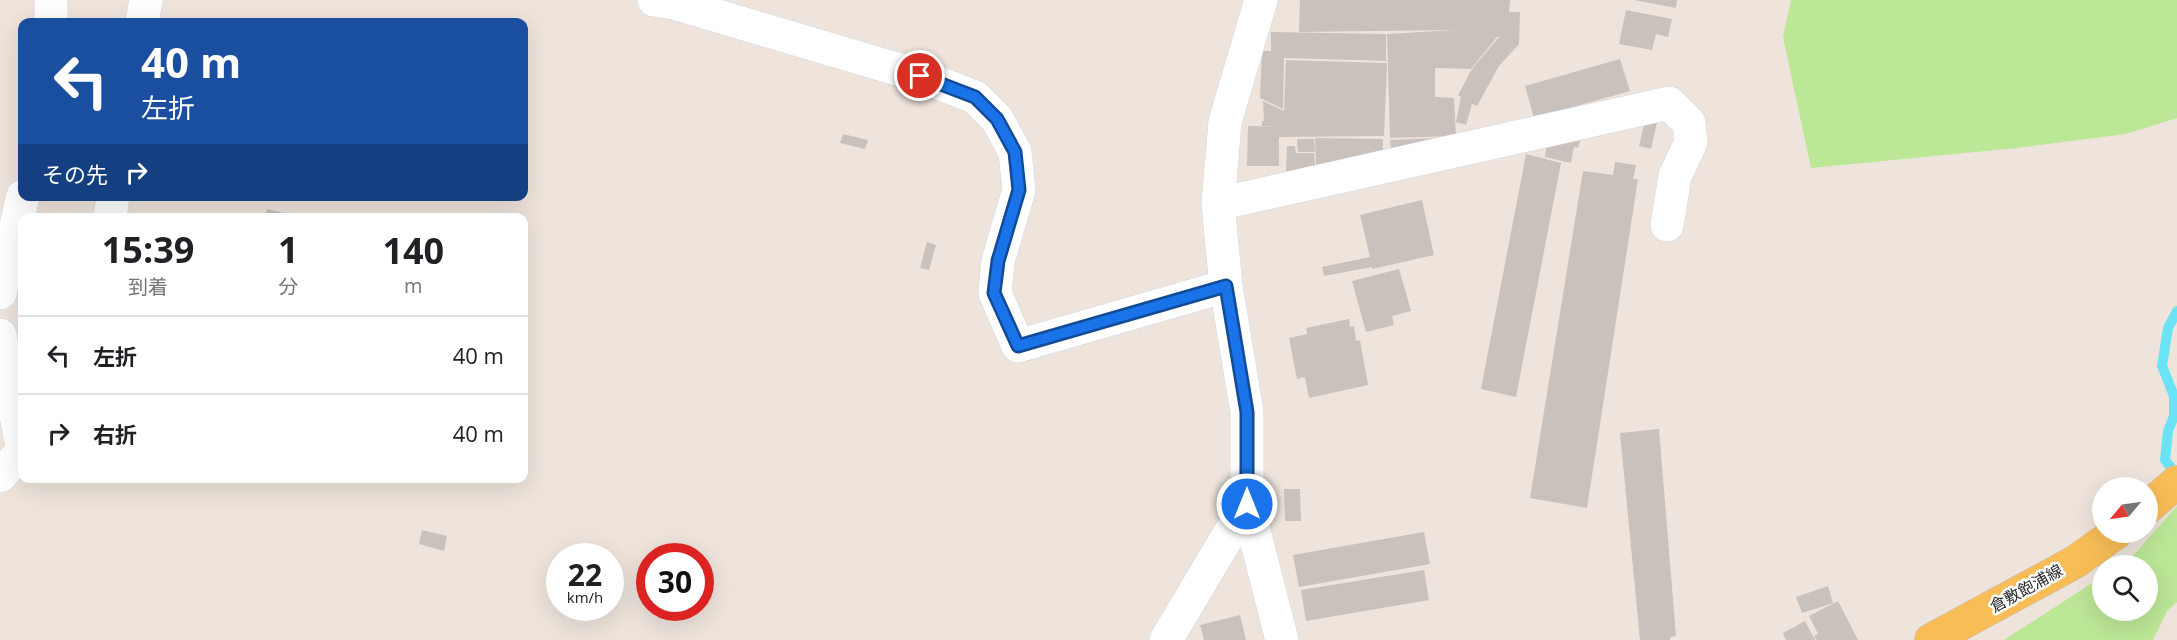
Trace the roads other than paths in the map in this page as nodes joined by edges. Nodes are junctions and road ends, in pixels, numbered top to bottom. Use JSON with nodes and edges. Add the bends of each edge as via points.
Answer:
{"nodes":[{"id":1,"x":51,"y":0,"type":"edge"},
{"id":2,"x":146,"y":0,"type":"edge"},
{"id":3,"x":654,"y":0,"type":"edge"},
{"id":4,"x":1261,"y":0,"type":"edge"},
{"id":5,"x":51,"y":18,"type":"edge"},
{"id":6,"x":143,"y":18,"type":"edge"},
{"id":7,"x":1218,"y":204,"type":"junction"},
{"id":8,"x":18,"y":217,"type":"edge"},
{"id":9,"x":1667,"y":225,"type":"dead end"},
{"id":10,"x":1226,"y":286,"type":"junction"},
{"id":11,"x":0,"y":293,"type":"edge"},
{"id":12,"x":0,"y":335,"type":"edge"},
{"id":13,"x":18,"y":426,"type":"edge"},
{"id":14,"x":18,"y":456,"type":"edge"},
{"id":15,"x":0,"y":476,"type":"edge"},
{"id":16,"x":2177,"y":482,"type":"edge"},
{"id":17,"x":2158,"y":498,"type":"edge"},
{"id":18,"x":1247,"y":504,"type":"junction"},
{"id":19,"x":2102,"y":543,"type":"edge"},
{"id":20,"x":1166,"y":640,"type":"edge"},
{"id":21,"x":1282,"y":640,"type":"edge"},
{"id":22,"x":1931,"y":640,"type":"edge"}],
"edges":[{"from":1,"to":5,"type":"street"},
{"from":2,"to":6,"type":"street"},
{"from":3,"to":10,"type":"street","via":[[920,76],[975,97],[997,119],[1015,152],[1019,190],[998,261],[994,293],[1018,346]]},
{"from":4,"to":7,"type":"street","via":[[1225,123]]},
{"from":7,"to":9,"type":"street","via":[[1670,103],[1689,123],[1690,142],[1675,176]]},
{"from":7,"to":10,"type":"street"},
{"from":8,"to":11,"type":"street"},
{"from":10,"to":18,"type":"street","via":[[1247,412]]},
{"from":12,"to":13,"type":"street"},
{"from":14,"to":15,"type":"street"},
{"from":16,"to":17,"type":"main road"},
{"from":18,"to":20,"type":"street"},
{"from":18,"to":21,"type":"street"},
{"from":19,"to":22,"type":"main road","name":"倉敷飽浦線","via":[[2075,562]]}]}
